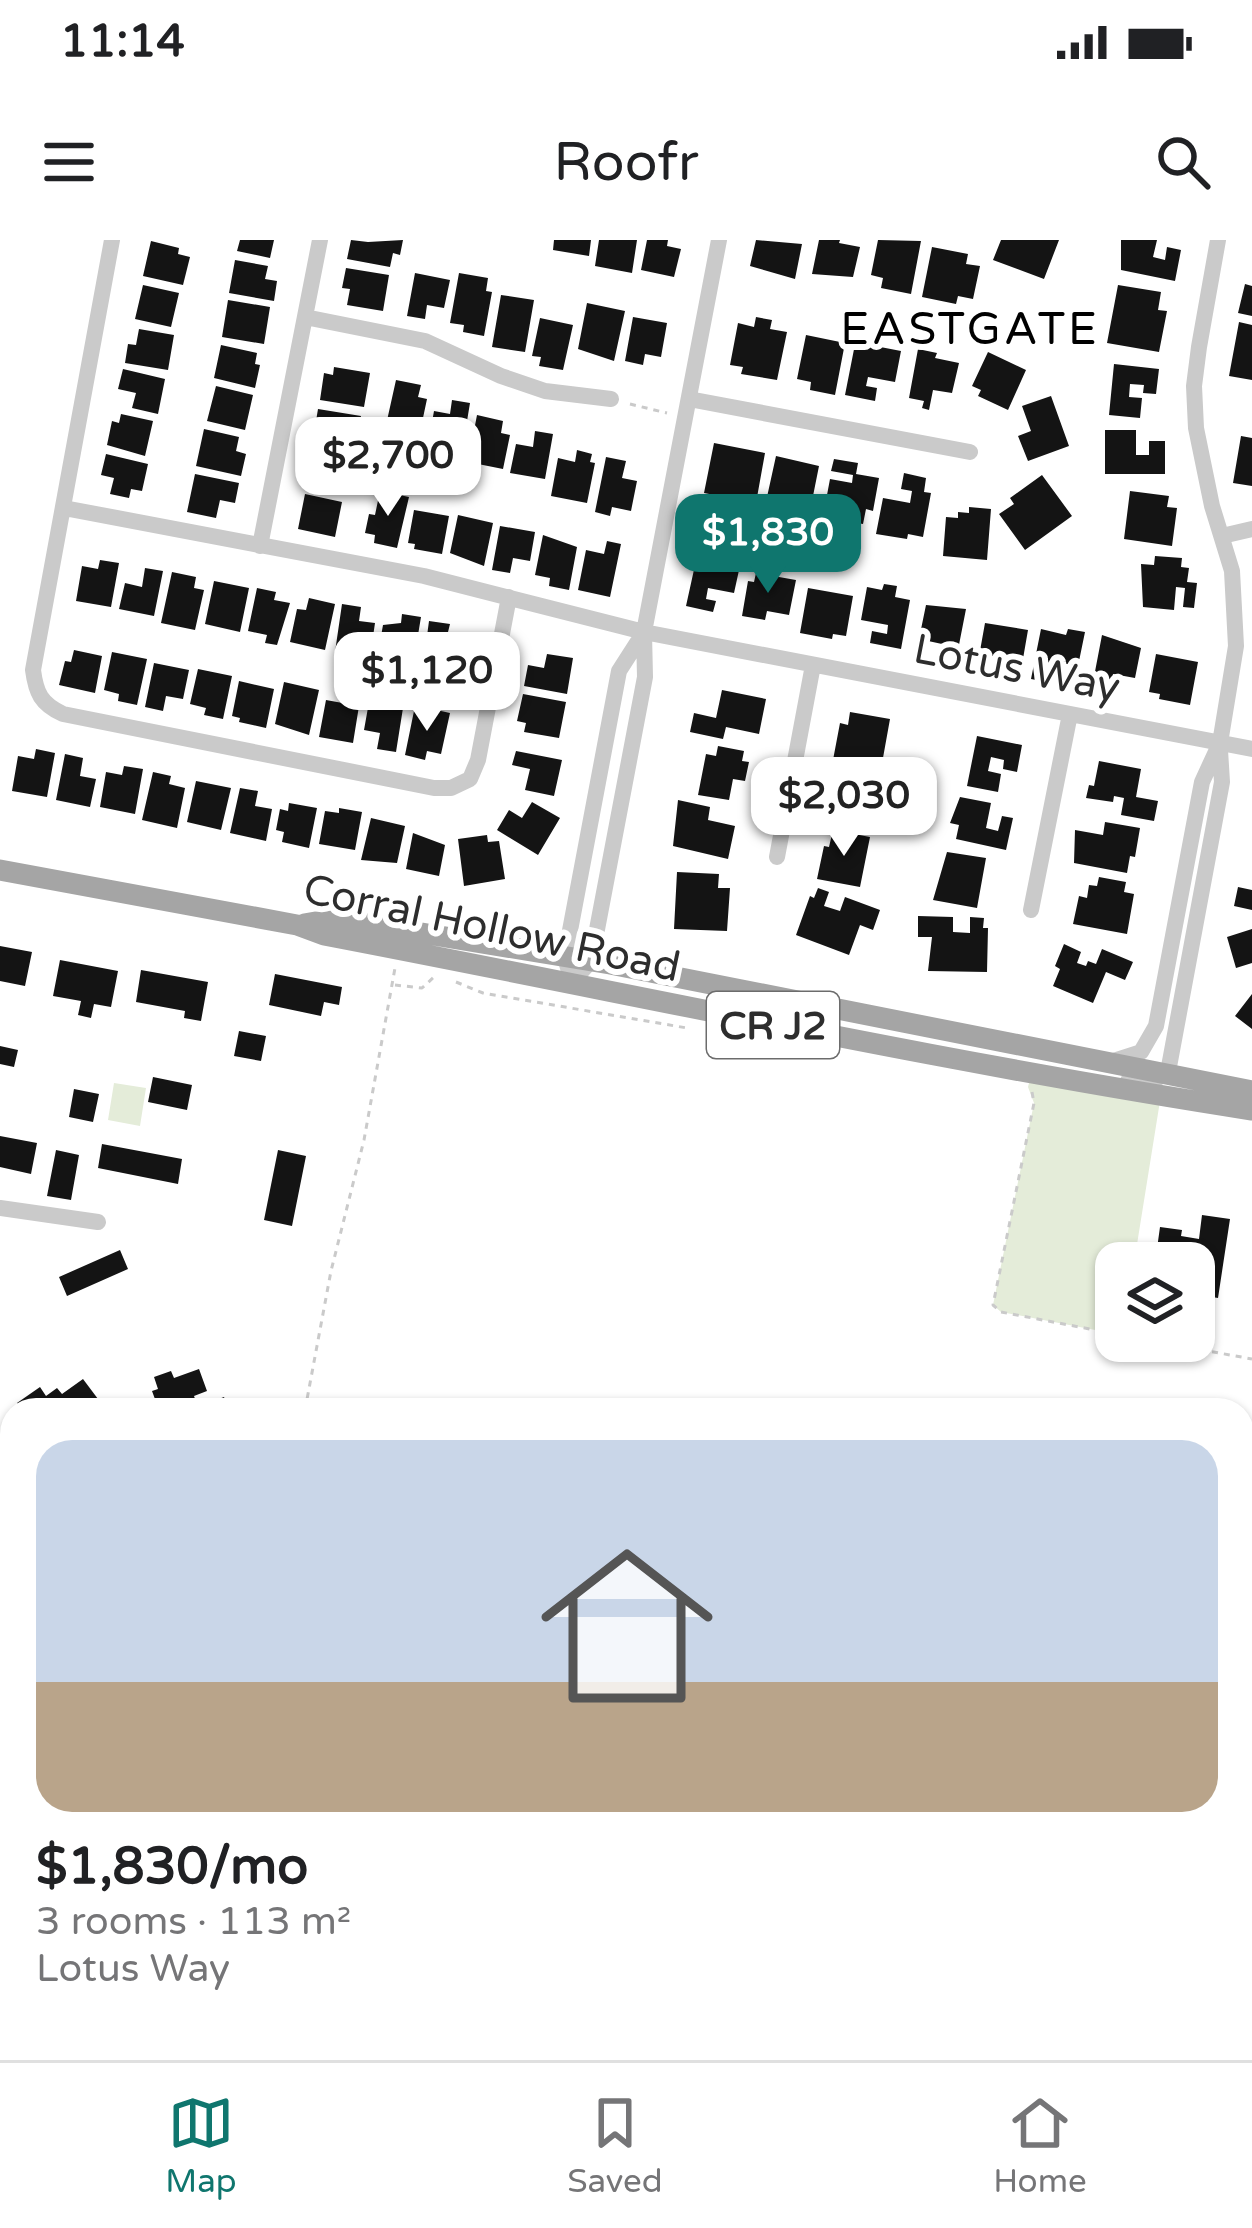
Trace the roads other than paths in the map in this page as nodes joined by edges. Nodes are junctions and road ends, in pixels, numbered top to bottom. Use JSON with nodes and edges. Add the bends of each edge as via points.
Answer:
{"nodes":[{"id":1,"x":112,"y":240,"type":"edge"},
{"id":2,"x":320,"y":240,"type":"edge"},
{"id":3,"x":718,"y":240,"type":"edge"},
{"id":4,"x":1218,"y":240,"type":"edge"},
{"id":5,"x":305,"y":317,"type":"junction"},
{"id":6,"x":611,"y":399,"type":"road end"},
{"id":7,"x":687,"y":408,"type":"junction"},
{"id":8,"x":970,"y":452,"type":"dead end"},
{"id":9,"x":64,"y":508,"type":"junction"},
{"id":10,"x":1252,"y":529,"type":"edge"},
{"id":11,"x":1222,"y":536,"type":"junction"},
{"id":12,"x":260,"y":546,"type":"junction"},
{"id":13,"x":508,"y":598,"type":"junction"},
{"id":14,"x":644,"y":632,"type":"junction"},
{"id":15,"x":813,"y":665,"type":"junction"},
{"id":16,"x":1070,"y":714,"type":"junction"},
{"id":17,"x":1220,"y":743,"type":"junction"},
{"id":18,"x":1252,"y":749,"type":"edge"},
{"id":19,"x":777,"y":857,"type":"dead end"},
{"id":20,"x":0,"y":870,"type":"edge"},
{"id":21,"x":1031,"y":910,"type":"dead end"},
{"id":22,"x":297,"y":925,"type":"junction"},
{"id":23,"x":565,"y":958,"type":"junction"},
{"id":24,"x":591,"y":961,"type":"junction"},
{"id":25,"x":572,"y":982,"type":"junction"},
{"id":26,"x":923,"y":1052,"type":"junction"},
{"id":27,"x":1109,"y":1062,"type":"junction"},
{"id":28,"x":1168,"y":1072,"type":"junction"},
{"id":29,"x":1252,"y":1091,"type":"edge"},
{"id":30,"x":1252,"y":1110,"type":"edge"},
{"id":31,"x":0,"y":1208,"type":"edge"},
{"id":32,"x":98,"y":1222,"type":"dead end"}],
"edges":[{"from":1,"to":9,"type":"street"},
{"from":2,"to":5,"type":"street"},
{"from":3,"to":7,"type":"street"},
{"from":4,"to":11,"type":"street","via":[[1194,386]]},
{"from":5,"to":6,"type":"street","via":[[425,341],[545,391]]},
{"from":5,"to":12,"type":"street"},
{"from":7,"to":8,"type":"street"},
{"from":7,"to":14,"type":"street"},
{"from":9,"to":12,"type":"street","name":"Lotus Way"},
{"from":9,"to":13,"type":"street","via":[[33,670],[37,693],[63,713],[434,788],[461,784],[478,760]]},
{"from":10,"to":11,"type":"street"},
{"from":11,"to":17,"type":"street","via":[[1237,611]]},
{"from":12,"to":13,"type":"street","name":"Lotus Way"},
{"from":13,"to":14,"type":"street","name":"Lotus Way"},
{"from":14,"to":15,"type":"street","name":"Lotus Way"},
{"from":14,"to":23,"type":"street","via":[[620,671]]},
{"from":14,"to":24,"type":"street","via":[[645,677]]},
{"from":15,"to":16,"type":"street","name":"Lotus Way"},
{"from":15,"to":19,"type":"street"},
{"from":16,"to":17,"type":"street","name":"Lotus Way"},
{"from":16,"to":21,"type":"street"},
{"from":17,"to":18,"type":"street","name":"Lotus Way"},
{"from":17,"to":27,"type":"street","via":[[1202,782],[1156,1026],[1141,1052]]},
{"from":17,"to":28,"type":"street","via":[[1222,782]]},
{"from":20,"to":22,"type":"main road","name":"Corral Hollow Road","number":"CR J2"},
{"from":22,"to":23,"type":"main road","via":[[367,924]]},
{"from":22,"to":25,"type":"main road","name":"Corral Hollow Road","number":"CR J2","via":[[443,963]]},
{"from":23,"to":24,"type":"main road"},
{"from":23,"to":25,"type":"street"},
{"from":24,"to":25,"type":"street"},
{"from":24,"to":27,"type":"main road"},
{"from":25,"to":26,"type":"main road","name":"Corral Hollow Road","number":"CR J2"},
{"from":26,"to":28,"type":"street","via":[[969,1052],[1140,1083]]},
{"from":26,"to":30,"type":"main road","name":"Corral Hollow Road","number":"CR J2"},
{"from":27,"to":28,"type":"main road"},
{"from":28,"to":29,"type":"main road"},
{"from":31,"to":32,"type":"street"}]}
